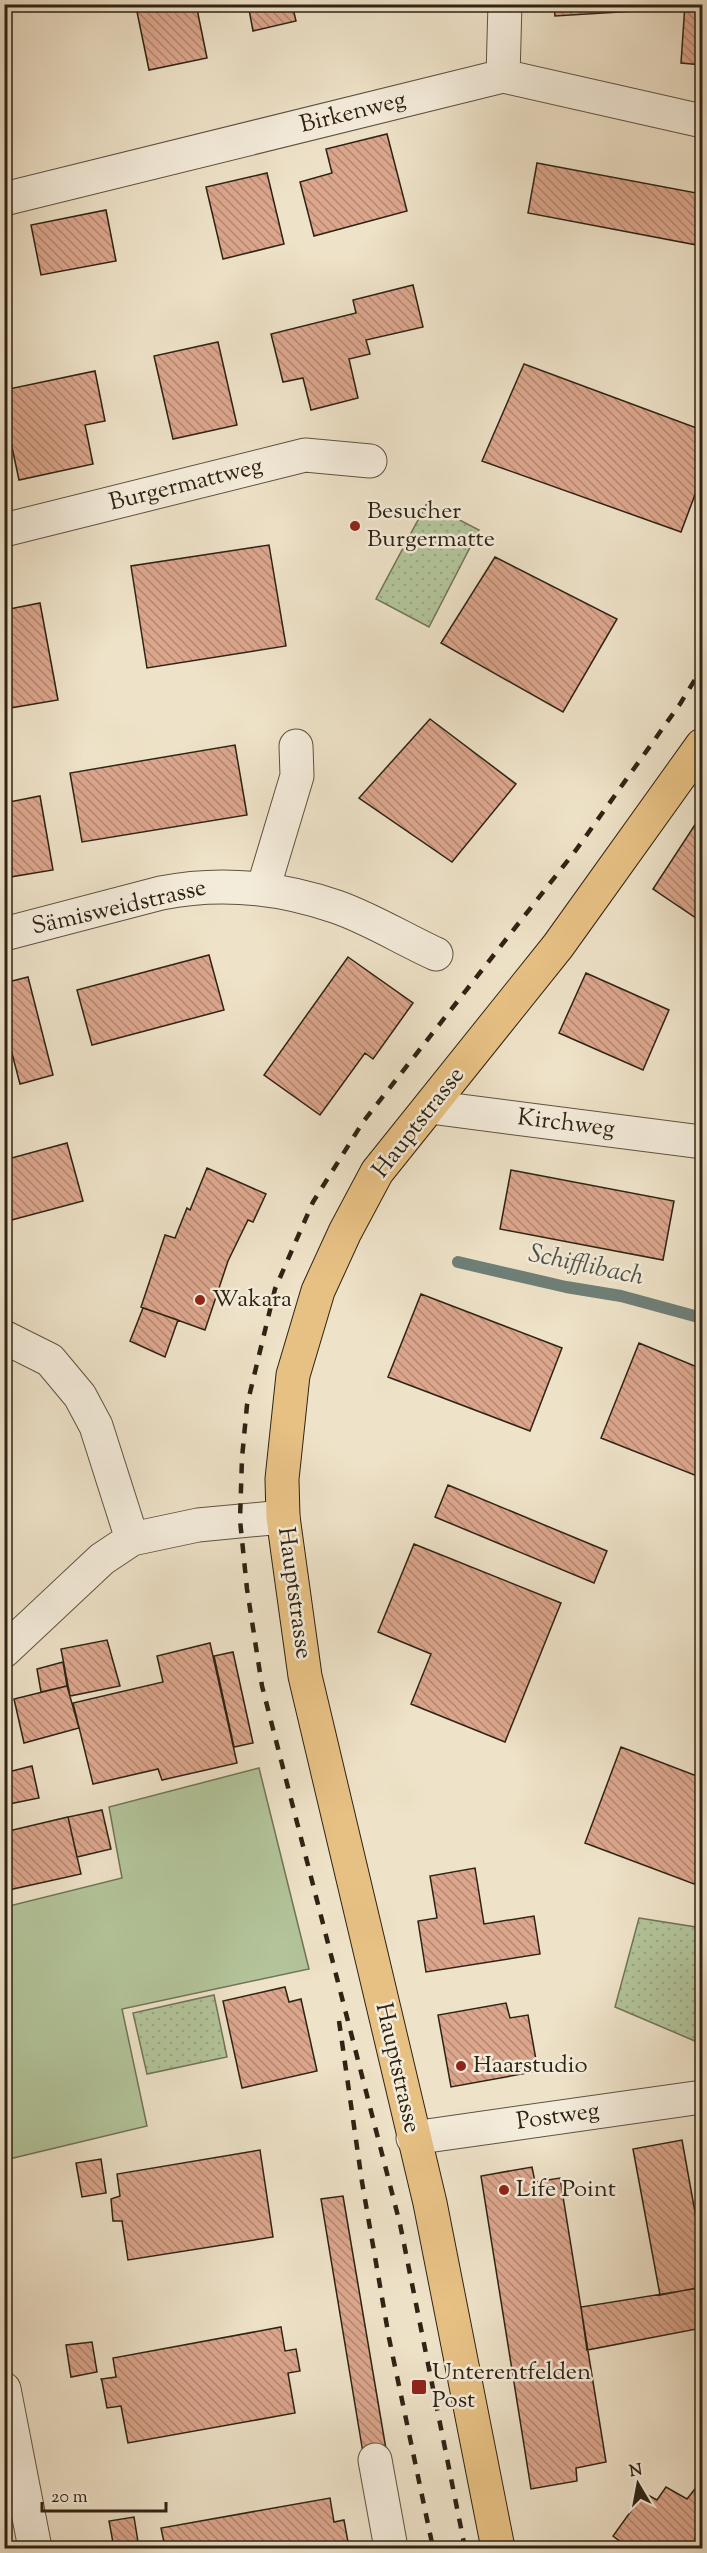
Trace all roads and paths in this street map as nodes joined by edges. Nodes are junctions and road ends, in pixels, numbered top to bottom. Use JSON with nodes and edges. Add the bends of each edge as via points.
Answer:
{"nodes":[{"id":1,"x":506,"y":4,"type":"edge"},
{"id":2,"x":503,"y":76,"type":"junction"},
{"id":3,"x":702,"y":121,"type":"edge"},
{"id":4,"x":4,"y":199,"type":"edge"},
{"id":5,"x":370,"y":462,"type":"dead end"},
{"id":6,"x":4,"y":530,"type":"edge"},
{"id":7,"x":702,"y":745,"type":"edge"},
{"id":8,"x":296,"y":746,"type":"dead end"},
{"id":9,"x":263,"y":889,"type":"junction"},
{"id":10,"x":4,"y":934,"type":"edge"},
{"id":11,"x":436,"y":954,"type":"dead end"},
{"id":12,"x":430,"y":1107,"type":"junction"},
{"id":13,"x":702,"y":1142,"type":"edge"},
{"id":14,"x":4,"y":1337,"type":"edge"},
{"id":15,"x":283,"y":1517,"type":"junction"},
{"id":16,"x":132,"y":1539,"type":"junction"},
{"id":17,"x":4,"y":1650,"type":"edge"},
{"id":18,"x":702,"y":2097,"type":"edge"},
{"id":19,"x":413,"y":2138,"type":"junction"},
{"id":20,"x":4,"y":2389,"type":"edge"},
{"id":21,"x":375,"y":2460,"type":"dead end"},
{"id":22,"x":35,"y":2548,"type":"edge"},
{"id":23,"x":391,"y":2548,"type":"edge"},
{"id":24,"x":498,"y":2548,"type":"edge"}],
"edges":[{"from":1,"to":2,"type":"street"},
{"from":2,"to":3,"type":"street","name":"Birkenweg"},
{"from":2,"to":4,"type":"street","name":"Birkenweg"},
{"from":5,"to":6,"type":"street","name":"Burgermattweg","via":[[305,456]]},
{"from":7,"to":12,"type":"main road","name":"Hauptstrasse","via":[[558,946]]},
{"from":8,"to":9,"type":"street","via":[[297,776]]},
{"from":9,"to":10,"type":"street","name":"Sämisweidstrasse","via":[[184,889]]},
{"from":9,"to":11,"type":"street","name":"Sämisweidstrasse","via":[[339,908]]},
{"from":12,"to":13,"type":"street","name":"Kirchweg"},
{"from":12,"to":15,"type":"main road","name":"Hauptstrasse","via":[[377,1172],[318,1291],[293,1376],[282,1479]]},
{"from":14,"to":16,"type":"street","via":[[50,1360],[80,1396],[96,1426]]},
{"from":15,"to":16,"type":"street","via":[[198,1525]]},
{"from":15,"to":19,"type":"main road","name":"Hauptstrasse","via":[[305,1676]]},
{"from":16,"to":17,"type":"street","via":[[102,1559]]},
{"from":18,"to":19,"type":"street","name":"Postweg"},
{"from":19,"to":24,"type":"main road","name":"Hauptstrasse","via":[[448,2290]]},
{"from":20,"to":22,"type":"street"},
{"from":21,"to":23,"type":"street"}]}
